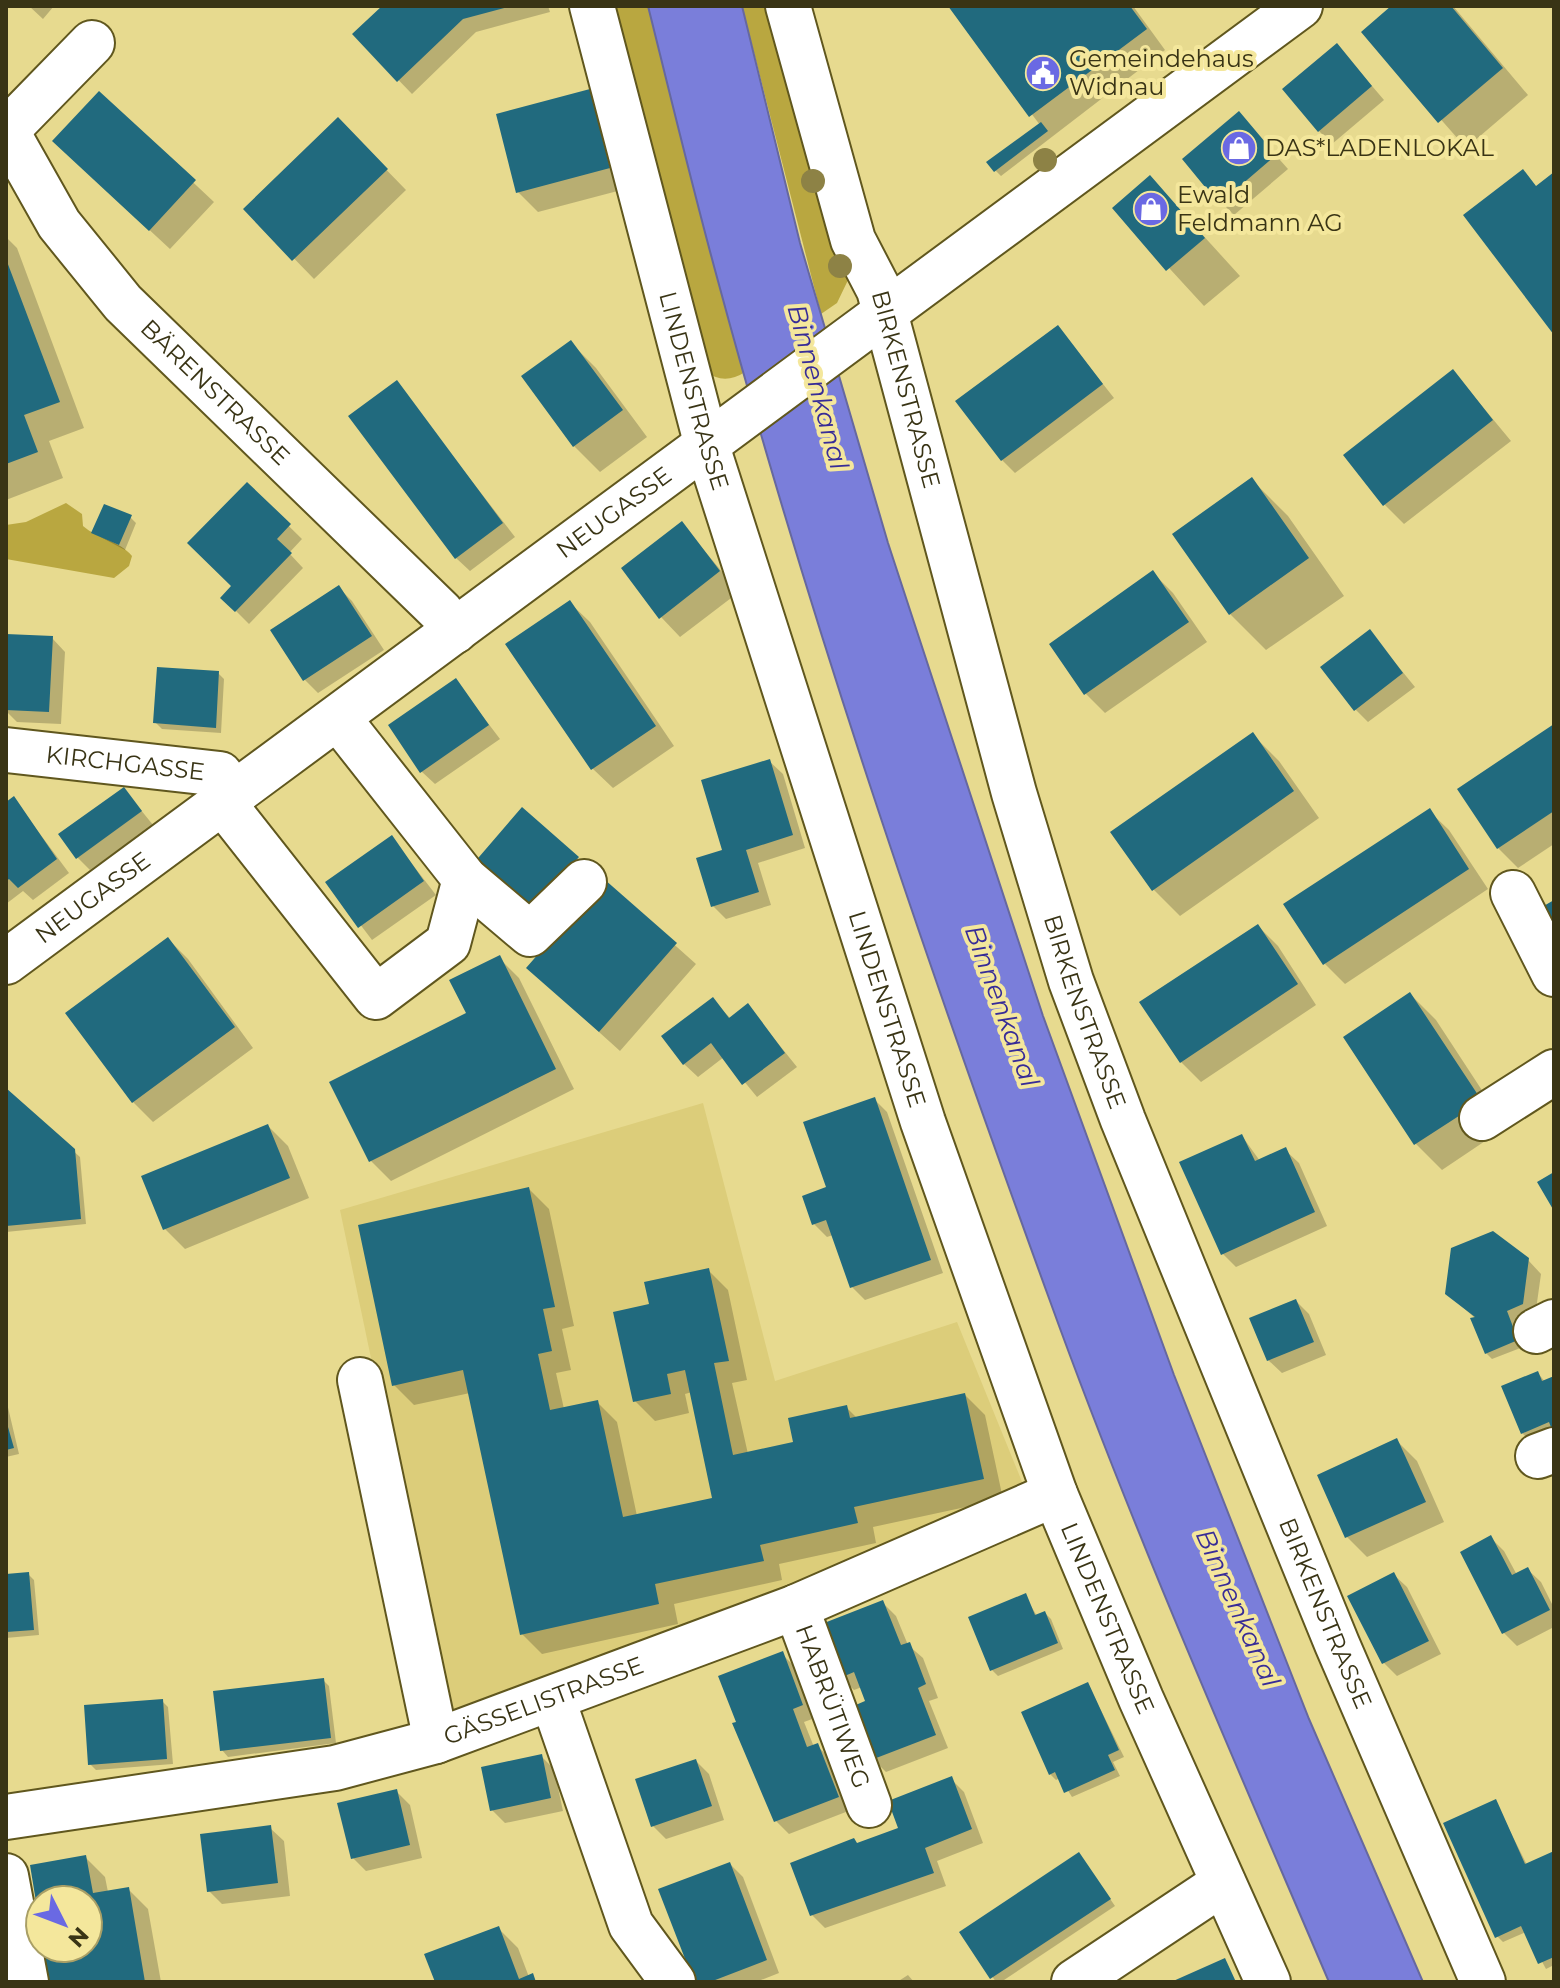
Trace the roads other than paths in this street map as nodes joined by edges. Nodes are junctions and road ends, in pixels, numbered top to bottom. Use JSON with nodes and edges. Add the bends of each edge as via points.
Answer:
{"nodes":[{"id":1,"x":592,"y":6,"type":"edge"},
{"id":2,"x":788,"y":6,"type":"edge"},
{"id":3,"x":1300,"y":6,"type":"edge"},
{"id":4,"x":92,"y":43,"type":"dead end"},
{"id":5,"x":6,"y":131,"type":"edge"},
{"id":6,"x":885,"y":315,"type":"junction"},
{"id":7,"x":718,"y":438,"type":"junction"},
{"id":8,"x":455,"y":631,"type":"junction"},
{"id":9,"x":338,"y":718,"type":"junction"},
{"id":10,"x":6,"y":750,"type":"edge"},
{"id":11,"x":229,"y":799,"type":"junction"},
{"id":12,"x":465,"y":879,"type":"junction"},
{"id":13,"x":584,"y":882,"type":"dead end"},
{"id":14,"x":1513,"y":893,"type":"dead end"},
{"id":15,"x":6,"y":962,"type":"edge"},
{"id":16,"x":1554,"y":974,"type":"edge"},
{"id":17,"x":1554,"y":1072,"type":"edge"},
{"id":18,"x":1482,"y":1118,"type":"dead end"},
{"id":19,"x":360,"y":1380,"type":"dead end"},
{"id":20,"x":1055,"y":1494,"type":"junction"},
{"id":21,"x":796,"y":1607,"type":"junction"},
{"id":22,"x":553,"y":1700,"type":"junction"},
{"id":23,"x":436,"y":1741,"type":"junction"},
{"id":24,"x":869,"y":1805,"type":"dead end"},
{"id":25,"x":6,"y":1817,"type":"edge"},
{"id":26,"x":6,"y":1876,"type":"edge"},
{"id":27,"x":1223,"y":1883,"type":"junction"},
{"id":28,"x":26,"y":1982,"type":"edge"},
{"id":29,"x":673,"y":1982,"type":"edge"},
{"id":30,"x":1074,"y":1982,"type":"edge"},
{"id":31,"x":1268,"y":1982,"type":"edge"},
{"id":32,"x":1483,"y":1982,"type":"edge"}],
"edges":[{"from":1,"to":7,"type":"street","name":"LINDENSTRASSE"},
{"from":2,"to":6,"type":"street","name":"BIRKENSTRASSE","via":[[853,240],[879,290]]},
{"from":3,"to":6,"type":"street","name":"NEUGASSE"},
{"from":4,"to":5,"type":"street"},
{"from":5,"to":8,"type":"street","name":"BÄRENSTRASSE","via":[[59,224],[114,293]]},
{"from":6,"to":7,"type":"street","name":"NEUGASSE"},
{"from":6,"to":32,"type":"street","name":"BIRKENSTRASSE","via":[[1014,793],[1076,995],[1331,1630]]},
{"from":7,"to":8,"type":"street","name":"NEUGASSE"},
{"from":7,"to":20,"type":"street","name":"LINDENSTRASSE","via":[[923,1122]]},
{"from":8,"to":9,"type":"street","name":"NEUGASSE"},
{"from":9,"to":11,"type":"street","name":"NEUGASSE"},
{"from":9,"to":12,"type":"street"},
{"from":10,"to":11,"type":"street","name":"KIRCHGASSE","via":[[220,774]]},
{"from":11,"to":12,"type":"street","name":"KIRCHGASSE","via":[[376,997],[448,943]]},
{"from":11,"to":15,"type":"street","name":"NEUGASSE"},
{"from":12,"to":13,"type":"street","via":[[530,934]]},
{"from":14,"to":16,"type":"street"},
{"from":17,"to":18,"type":"street"},
{"from":19,"to":23,"type":"street"},
{"from":20,"to":21,"type":"street","name":"GÄSSELISTRASSE"},
{"from":20,"to":27,"type":"street","name":"LINDENSTRASSE"},
{"from":21,"to":22,"type":"street","name":"GÄSSELISTRASSE"},
{"from":21,"to":24,"type":"street","name":"HABRÜTIWEG"},
{"from":22,"to":23,"type":"street","name":"GÄSSELISTRASSE"},
{"from":22,"to":29,"type":"street","via":[[631,1925]]},
{"from":23,"to":25,"type":"street","name":"GÄSSELISTRASSE","via":[[335,1768]]},
{"from":26,"to":28,"type":"street"},
{"from":27,"to":30,"type":"street"},
{"from":27,"to":31,"type":"street","name":"LINDENSTRASSE"}]}
